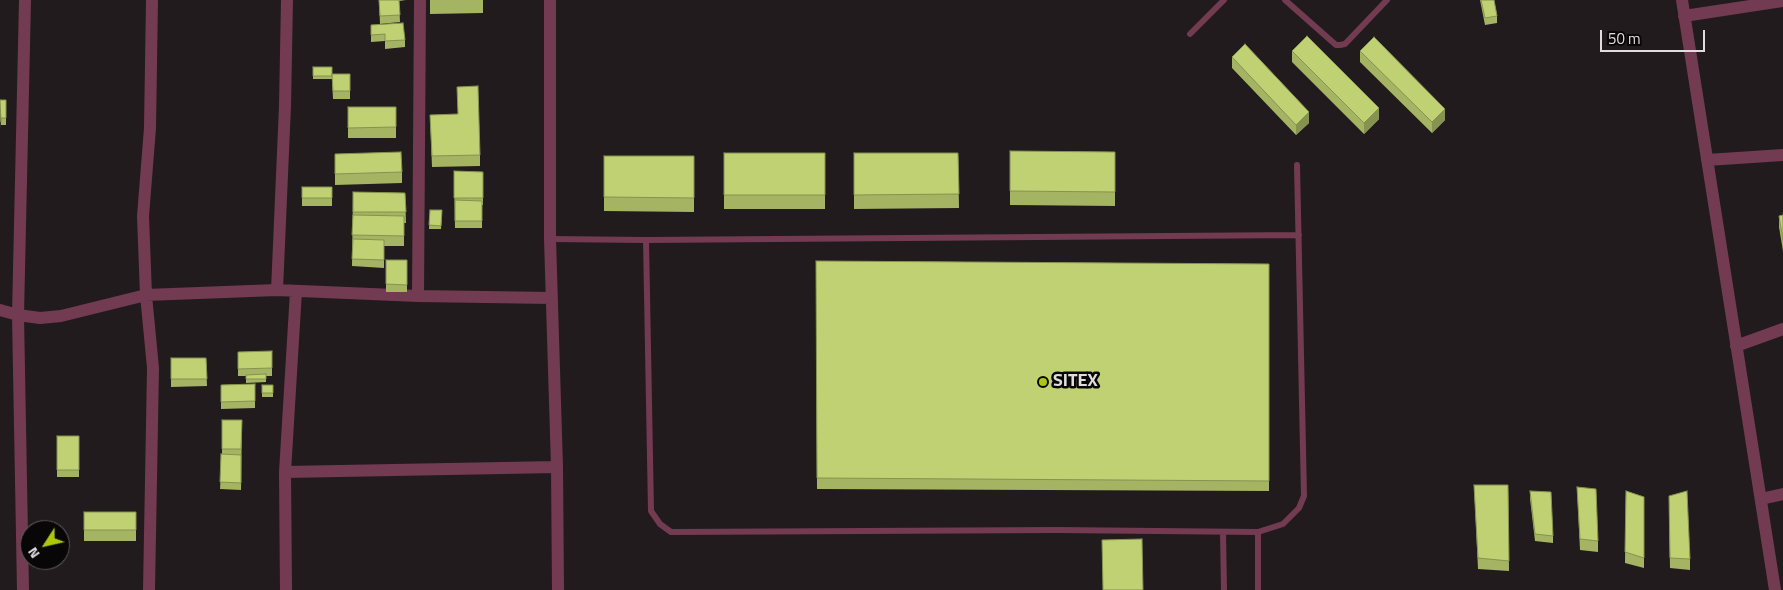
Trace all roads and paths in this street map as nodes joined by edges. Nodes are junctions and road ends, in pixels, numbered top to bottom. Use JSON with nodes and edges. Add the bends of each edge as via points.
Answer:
{"nodes":[{"id":1,"x":24,"y":0,"type":"edge"},
{"id":2,"x":152,"y":0,"type":"edge"},
{"id":3,"x":287,"y":0,"type":"edge"},
{"id":4,"x":420,"y":0,"type":"edge"},
{"id":5,"x":550,"y":0,"type":"edge"},
{"id":6,"x":1224,"y":0,"type":"edge"},
{"id":7,"x":1285,"y":0,"type":"edge"},
{"id":8,"x":1387,"y":0,"type":"edge"},
{"id":9,"x":1682,"y":0,"type":"edge"},
{"id":10,"x":1783,"y":1,"type":"edge"},
{"id":11,"x":1684,"y":16,"type":"junction"},
{"id":12,"x":1190,"y":34,"type":"dead end"},
{"id":13,"x":1783,"y":155,"type":"edge"},
{"id":14,"x":1707,"y":160,"type":"junction"},
{"id":15,"x":1297,"y":166,"type":"dead end"},
{"id":16,"x":1299,"y":235,"type":"junction"},
{"id":17,"x":550,"y":239,"type":"junction"},
{"id":18,"x":646,"y":240,"type":"junction"},
{"id":19,"x":277,"y":290,"type":"junction"},
{"id":20,"x":296,"y":291,"type":"junction"},
{"id":21,"x":146,"y":295,"type":"junction"},
{"id":22,"x":418,"y":296,"type":"junction"},
{"id":23,"x":552,"y":298,"type":"junction"},
{"id":24,"x":0,"y":310,"type":"edge"},
{"id":25,"x":18,"y":315,"type":"junction"},
{"id":26,"x":1783,"y":329,"type":"edge"},
{"id":27,"x":1736,"y":346,"type":"junction"},
{"id":28,"x":557,"y":467,"type":"junction"},
{"id":29,"x":285,"y":472,"type":"junction"},
{"id":30,"x":1783,"y":494,"type":"edge"},
{"id":31,"x":1761,"y":499,"type":"junction"},
{"id":32,"x":1223,"y":532,"type":"junction"},
{"id":33,"x":1258,"y":532,"type":"junction"},
{"id":34,"x":24,"y":590,"type":"edge"},
{"id":35,"x":150,"y":590,"type":"edge"},
{"id":36,"x":286,"y":590,"type":"edge"},
{"id":37,"x":558,"y":590,"type":"edge"},
{"id":38,"x":1224,"y":590,"type":"edge"},
{"id":39,"x":1258,"y":590,"type":"edge"},
{"id":40,"x":1775,"y":590,"type":"edge"}],
"edges":[{"from":1,"to":25,"type":"street"},
{"from":2,"to":21,"type":"street","via":[[150,128],[143,216]]},
{"from":3,"to":19,"type":"street"},
{"from":4,"to":22,"type":"street"},
{"from":5,"to":17,"type":"street"},
{"from":6,"to":12,"type":"lane"},
{"from":7,"to":8,"type":"lane","via":[[1336,45],[1340,45]]},
{"from":9,"to":11,"type":"street"},
{"from":10,"to":11,"type":"street"},
{"from":11,"to":14,"type":"street"},
{"from":13,"to":14,"type":"street"},
{"from":14,"to":27,"type":"street"},
{"from":15,"to":16,"type":"lane"},
{"from":16,"to":18,"type":"lane"},
{"from":16,"to":33,"type":"lane","via":[[1304,496],[1299,508],[1283,524]]},
{"from":17,"to":18,"type":"lane"},
{"from":17,"to":23,"type":"street"},
{"from":18,"to":32,"type":"lane","via":[[651,511],[671,532]]},
{"from":19,"to":20,"type":"street"},
{"from":19,"to":21,"type":"street"},
{"from":20,"to":22,"type":"street"},
{"from":20,"to":29,"type":"street"},
{"from":21,"to":25,"type":"street","via":[[61,316]]},
{"from":21,"to":35,"type":"street","via":[[152,368]]},
{"from":22,"to":23,"type":"street"},
{"from":23,"to":28,"type":"street"},
{"from":24,"to":25,"type":"street"},
{"from":25,"to":34,"type":"street"},
{"from":26,"to":27,"type":"street"},
{"from":27,"to":31,"type":"street"},
{"from":28,"to":29,"type":"street"},
{"from":28,"to":37,"type":"street"},
{"from":29,"to":36,"type":"street"},
{"from":30,"to":31,"type":"street"},
{"from":31,"to":40,"type":"street"},
{"from":32,"to":33,"type":"lane"},
{"from":32,"to":38,"type":"lane"},
{"from":33,"to":39,"type":"lane"}]}
